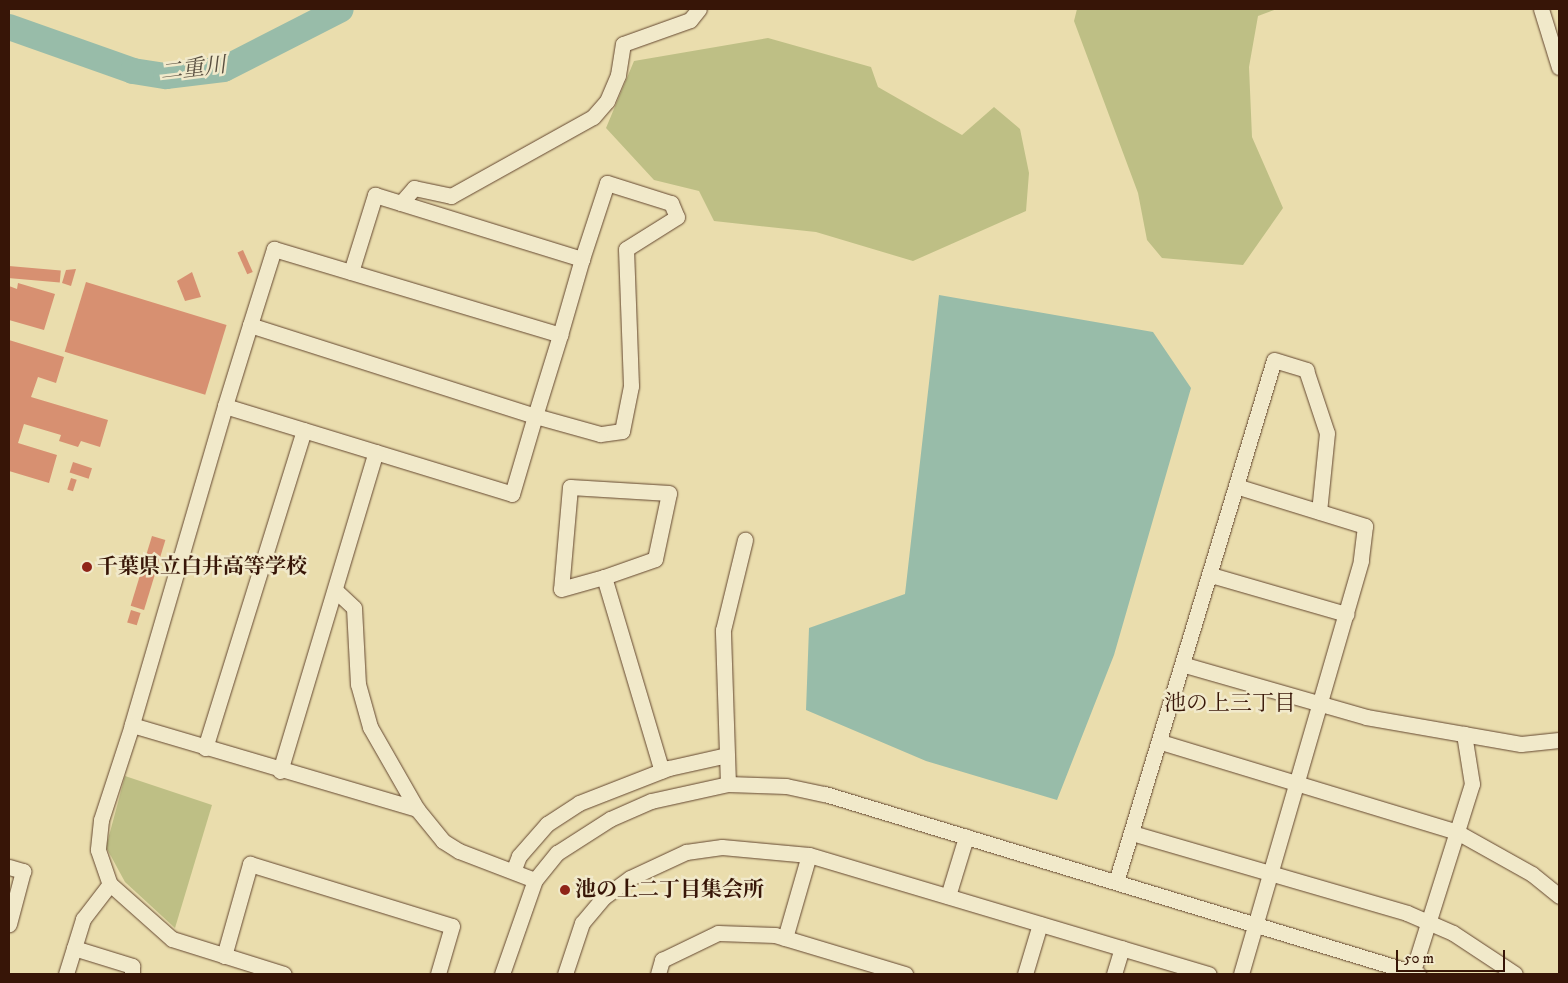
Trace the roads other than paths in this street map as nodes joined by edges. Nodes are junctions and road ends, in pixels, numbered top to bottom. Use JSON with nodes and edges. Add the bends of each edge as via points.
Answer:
{"nodes":[{"id":1,"x":699,"y":9,"type":"edge"},
{"id":2,"x":1541,"y":9,"type":"edge"},
{"id":3,"x":1559,"y":67,"type":"edge"},
{"id":4,"x":401,"y":203,"type":"junction"},
{"id":5,"x":582,"y":259,"type":"junction"},
{"id":6,"x":351,"y":272,"type":"junction"},
{"id":7,"x":250,"y":326,"type":"junction"},
{"id":8,"x":560,"y":335,"type":"junction"},
{"id":9,"x":225,"y":406,"type":"junction"},
{"id":10,"x":535,"y":416,"type":"junction"},
{"id":11,"x":304,"y":430,"type":"junction"},
{"id":12,"x":376,"y":452,"type":"junction"},
{"id":13,"x":1239,"y":487,"type":"junction"},
{"id":14,"x":1319,"y":512,"type":"junction"},
{"id":15,"x":745,"y":540,"type":"dead end"},
{"id":16,"x":1211,"y":575,"type":"junction"},
{"id":17,"x":604,"y":577,"type":"junction"},
{"id":18,"x":334,"y":590,"type":"junction"},
{"id":19,"x":1346,"y":614,"type":"junction"},
{"id":20,"x":1185,"y":665,"type":"junction"},
{"id":21,"x":1321,"y":704,"type":"junction"},
{"id":22,"x":132,"y":725,"type":"junction"},
{"id":23,"x":1464,"y":734,"type":"junction"},
{"id":24,"x":1161,"y":742,"type":"junction"},
{"id":25,"x":1559,"y":742,"type":"edge"},
{"id":26,"x":205,"y":748,"type":"junction"},
{"id":27,"x":727,"y":756,"type":"junction"},
{"id":28,"x":280,"y":771,"type":"junction"},
{"id":29,"x":662,"y":771,"type":"junction"},
{"id":30,"x":1298,"y":782,"type":"junction"},
{"id":31,"x":728,"y":784,"type":"junction"},
{"id":32,"x":417,"y":809,"type":"junction"},
{"id":33,"x":1457,"y":832,"type":"junction"},
{"id":34,"x":1132,"y":833,"type":"junction"},
{"id":35,"x":966,"y":837,"type":"junction"},
{"id":36,"x":809,"y":855,"type":"junction"},
{"id":37,"x":9,"y":866,"type":"edge"},
{"id":38,"x":514,"y":869,"type":"junction"},
{"id":39,"x":1270,"y":873,"type":"junction"},
{"id":40,"x":535,"y":880,"type":"junction"},
{"id":41,"x":1116,"y":882,"type":"junction"},
{"id":42,"x":110,"y":884,"type":"junction"},
{"id":43,"x":948,"y":896,"type":"junction"},
{"id":44,"x":1559,"y":896,"type":"edge"},
{"id":45,"x":1429,"y":921,"type":"junction"},
{"id":46,"x":1256,"y":922,"type":"junction"},
{"id":47,"x":9,"y":924,"type":"edge"},
{"id":48,"x":1040,"y":924,"type":"junction"},
{"id":49,"x":784,"y":938,"type":"junction"},
{"id":50,"x":74,"y":948,"type":"junction"},
{"id":51,"x":1122,"y":948,"type":"junction"},
{"id":52,"x":224,"y":956,"type":"junction"},
{"id":53,"x":1416,"y":973,"type":"edge"},
{"id":54,"x":66,"y":974,"type":"edge"},
{"id":55,"x":132,"y":974,"type":"edge"},
{"id":56,"x":283,"y":974,"type":"edge"},
{"id":57,"x":438,"y":974,"type":"edge"},
{"id":58,"x":502,"y":974,"type":"edge"},
{"id":59,"x":565,"y":974,"type":"edge"},
{"id":60,"x":658,"y":974,"type":"edge"},
{"id":61,"x":906,"y":974,"type":"edge"},
{"id":62,"x":1025,"y":974,"type":"edge"},
{"id":63,"x":1114,"y":974,"type":"edge"},
{"id":64,"x":1209,"y":974,"type":"edge"},
{"id":65,"x":1240,"y":974,"type":"edge"},
{"id":66,"x":1515,"y":974,"type":"edge"}],
"edges":[{"from":1,"to":4,"type":"street","via":[[690,20],[623,44],[618,75],[607,101],[593,117],[451,196],[414,188]]},
{"from":2,"to":3,"type":"street"},
{"from":4,"to":5,"type":"street"},
{"from":4,"to":6,"type":"street","via":[[375,195]]},
{"from":5,"to":8,"type":"street"},
{"from":5,"to":10,"type":"street","via":[[607,183],[671,203],[678,217],[626,248],[632,386],[622,431],[600,434]]},
{"from":6,"to":7,"type":"street","via":[[274,248]]},
{"from":6,"to":8,"type":"street"},
{"from":7,"to":9,"type":"street"},
{"from":7,"to":10,"type":"street"},
{"from":8,"to":10,"type":"street"},
{"from":9,"to":11,"type":"street"},
{"from":9,"to":22,"type":"street"},
{"from":10,"to":12,"type":"street","via":[[512,494]]},
{"from":11,"to":12,"type":"street"},
{"from":11,"to":26,"type":"street"},
{"from":12,"to":18,"type":"street"},
{"from":13,"to":14,"type":"street"},
{"from":13,"to":14,"type":"street","via":[[1274,360],[1306,370],[1327,433]]},
{"from":13,"to":16,"type":"street"},
{"from":14,"to":19,"type":"street","via":[[1365,526],[1361,561]]},
{"from":15,"to":27,"type":"street","via":[[723,630]]},
{"from":16,"to":19,"type":"street"},
{"from":16,"to":20,"type":"street"},
{"from":17,"to":17,"type":"street","via":[[561,589],[570,487],[669,493],[655,559]]},
{"from":17,"to":29,"type":"street"},
{"from":18,"to":28,"type":"street"},
{"from":18,"to":32,"type":"street","via":[[354,608],[358,684],[370,727],[386,762]]},
{"from":19,"to":21,"type":"street"},
{"from":20,"to":21,"type":"street"},
{"from":20,"to":24,"type":"street"},
{"from":21,"to":23,"type":"street"},
{"from":21,"to":30,"type":"street"},
{"from":22,"to":26,"type":"street"},
{"from":22,"to":42,"type":"street","via":[[98,836],[100,864]]},
{"from":23,"to":25,"type":"street","via":[[1521,744]]},
{"from":23,"to":33,"type":"street","via":[[1472,784]]},
{"from":24,"to":30,"type":"street"},
{"from":24,"to":34,"type":"street"},
{"from":26,"to":28,"type":"street"},
{"from":27,"to":29,"type":"street"},
{"from":27,"to":31,"type":"street"},
{"from":28,"to":32,"type":"street"},
{"from":29,"to":38,"type":"street","via":[[579,803],[547,824]]},
{"from":30,"to":33,"type":"street"},
{"from":30,"to":39,"type":"street"},
{"from":31,"to":35,"type":"street","via":[[786,786],[825,794]]},
{"from":31,"to":40,"type":"street","via":[[651,801],[610,819],[556,853]]},
{"from":32,"to":38,"type":"street","via":[[443,841],[459,851]]},
{"from":33,"to":44,"type":"street","via":[[1532,874]]},
{"from":33,"to":45,"type":"street"},
{"from":34,"to":39,"type":"street"},
{"from":34,"to":41,"type":"street"},
{"from":35,"to":41,"type":"street"},
{"from":35,"to":43,"type":"street"},
{"from":36,"to":43,"type":"street"},
{"from":36,"to":49,"type":"street"},
{"from":36,"to":59,"type":"street","via":[[722,847],[686,852],[630,878],[604,896],[582,923]]},
{"from":37,"to":47,"type":"street","via":[[23,871]]},
{"from":38,"to":40,"type":"street"},
{"from":39,"to":45,"type":"street"},
{"from":39,"to":46,"type":"street"},
{"from":40,"to":58,"type":"street"},
{"from":41,"to":46,"type":"street"},
{"from":42,"to":50,"type":"street","via":[[83,919]]},
{"from":42,"to":52,"type":"street","via":[[172,939]]},
{"from":43,"to":48,"type":"street"},
{"from":45,"to":53,"type":"street"},
{"from":45,"to":66,"type":"street","via":[[1492,956]]},
{"from":46,"to":53,"type":"street"},
{"from":46,"to":65,"type":"street"},
{"from":48,"to":51,"type":"street"},
{"from":48,"to":62,"type":"street"},
{"from":49,"to":60,"type":"street","via":[[718,933],[662,960]]},
{"from":49,"to":61,"type":"street"},
{"from":50,"to":54,"type":"street"},
{"from":50,"to":55,"type":"street","via":[[132,966]]},
{"from":51,"to":63,"type":"street"},
{"from":51,"to":64,"type":"street"},
{"from":52,"to":56,"type":"street"},
{"from":52,"to":57,"type":"street","via":[[250,864],[452,926]]}]}
